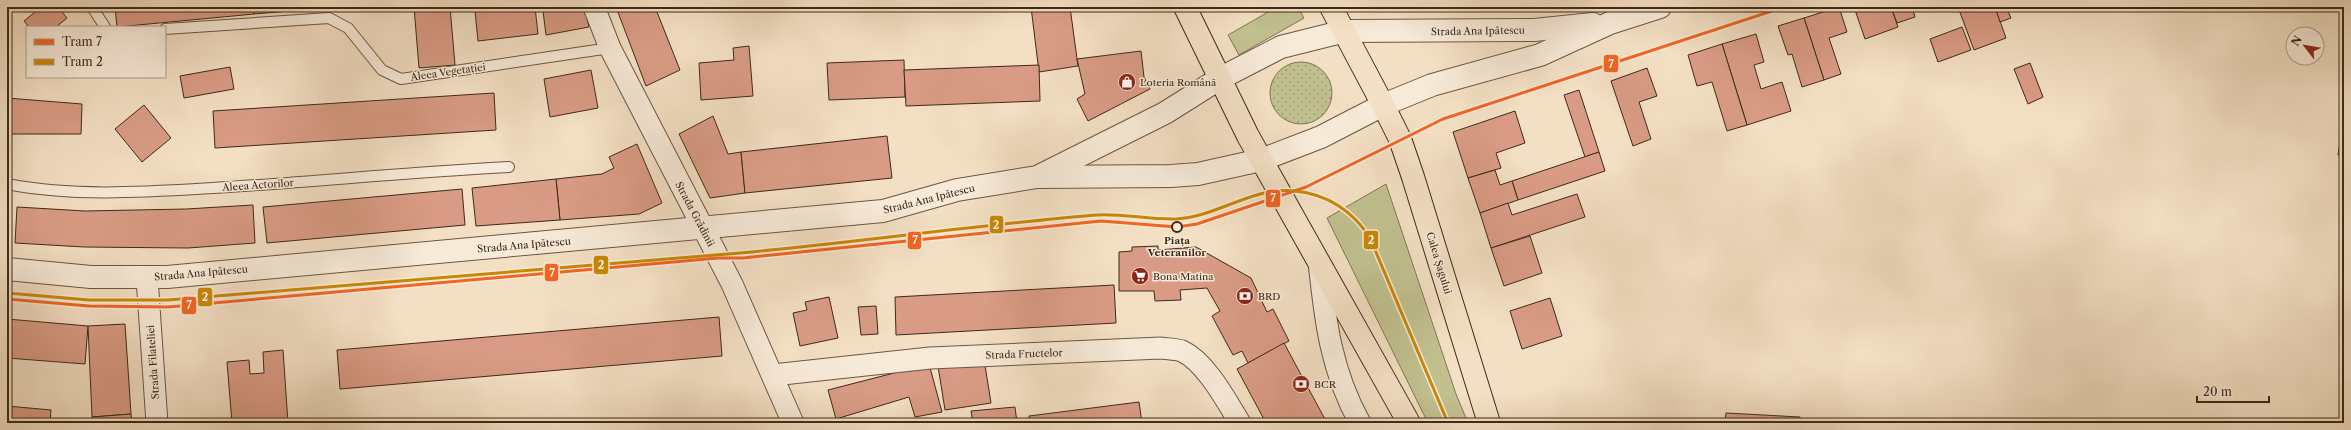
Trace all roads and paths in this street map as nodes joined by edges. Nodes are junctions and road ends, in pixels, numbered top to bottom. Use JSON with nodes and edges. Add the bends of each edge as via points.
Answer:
{"nodes":[{"id":1,"x":92,"y":7,"type":"edge"},
{"id":2,"x":594,"y":7,"type":"edge"},
{"id":3,"x":1185,"y":7,"type":"edge"},
{"id":4,"x":1331,"y":7,"type":"edge"},
{"id":5,"x":1660,"y":7,"type":"edge"},
{"id":6,"x":1610,"y":23,"type":"junction"},
{"id":7,"x":104,"y":26,"type":"edge"},
{"id":8,"x":166,"y":29,"type":"edge"},
{"id":9,"x":1345,"y":31,"type":"junction"},
{"id":10,"x":610,"y":48,"type":"junction"},
{"id":11,"x":1219,"y":79,"type":"junction"},
{"id":12,"x":1384,"y":105,"type":"junction"},
{"id":13,"x":1261,"y":160,"type":"junction"},
{"id":14,"x":509,"y":167,"type":"dead end"},
{"id":15,"x":1037,"y":177,"type":"junction"},
{"id":16,"x":7,"y":184,"type":"edge"},
{"id":17,"x":703,"y":229,"type":"junction"},
{"id":18,"x":1318,"y":260,"type":"junction"},
{"id":19,"x":7,"y":269,"type":"edge"},
{"id":20,"x":147,"y":278,"type":"junction"},
{"id":21,"x":773,"y":375,"type":"junction"},
{"id":22,"x":157,"y":423,"type":"edge"},
{"id":23,"x":793,"y":423,"type":"edge"},
{"id":24,"x":1240,"y":423,"type":"edge"},
{"id":25,"x":1360,"y":423,"type":"edge"},
{"id":26,"x":1409,"y":423,"type":"edge"},
{"id":27,"x":1489,"y":423,"type":"edge"}],
"edges":[{"from":1,"to":7,"type":"lane"},
{"from":2,"to":10,"type":"street","name":"Strada Grădinii"},
{"from":3,"to":11,"type":"main road"},
{"from":4,"to":9,"type":"main road"},
{"from":5,"to":6,"type":"street","name":"Strada Ana Ipătescu"},
{"from":6,"to":9,"type":"street","name":"Strada Ana Ipătescu","via":[[1534,30]]},
{"from":6,"to":12,"type":"street","name":"Strada Ana Ipătescu","via":[[1540,55],[1432,85]]},
{"from":8,"to":10,"type":"lane","name":"Aleea Vegetației","via":[[328,18],[348,28],[382,70],[401,79]]},
{"from":9,"to":11,"type":"street","via":[[1281,47]]},
{"from":9,"to":12,"type":"main road"},
{"from":10,"to":17,"type":"street","name":"Strada Grădinii"},
{"from":11,"to":13,"type":"main road"},
{"from":11,"to":15,"type":"street","name":"Strada Ana Ipătescu","via":[[1165,113]]},
{"from":12,"to":13,"type":"street","via":[[1321,138]]},
{"from":12,"to":27,"type":"main road","name":"Calea Șagului","via":[[1400,139],[1413,177]]},
{"from":13,"to":15,"type":"street","name":"Strada Ana Ipătescu","via":[[1178,176]]},
{"from":13,"to":18,"type":"main road"},
{"from":14,"to":16,"type":"lane","name":"Aleea Actorilor","via":[[140,192],[101,192]]},
{"from":15,"to":17,"type":"street","name":"Strada Ana Ipătescu","via":[[957,190],[883,211]]},
{"from":17,"to":20,"type":"street","name":"Strada Ana Ipătescu"},
{"from":17,"to":21,"type":"street","name":"Strada Grădinii","via":[[732,284]]},
{"from":18,"to":25,"type":"street","via":[[1325,321],[1336,371]]},
{"from":18,"to":26,"type":"main road"},
{"from":19,"to":20,"type":"street","name":"Strada Ana Ipătescu","via":[[91,277]]},
{"from":20,"to":22,"type":"street","name":"Strada Filateliei"},
{"from":21,"to":23,"type":"street","name":"Strada Grădinii"},
{"from":21,"to":24,"type":"street","name":"Strada Fructelor","via":[[930,358],[1161,348],[1182,351],[1198,362]]}]}
